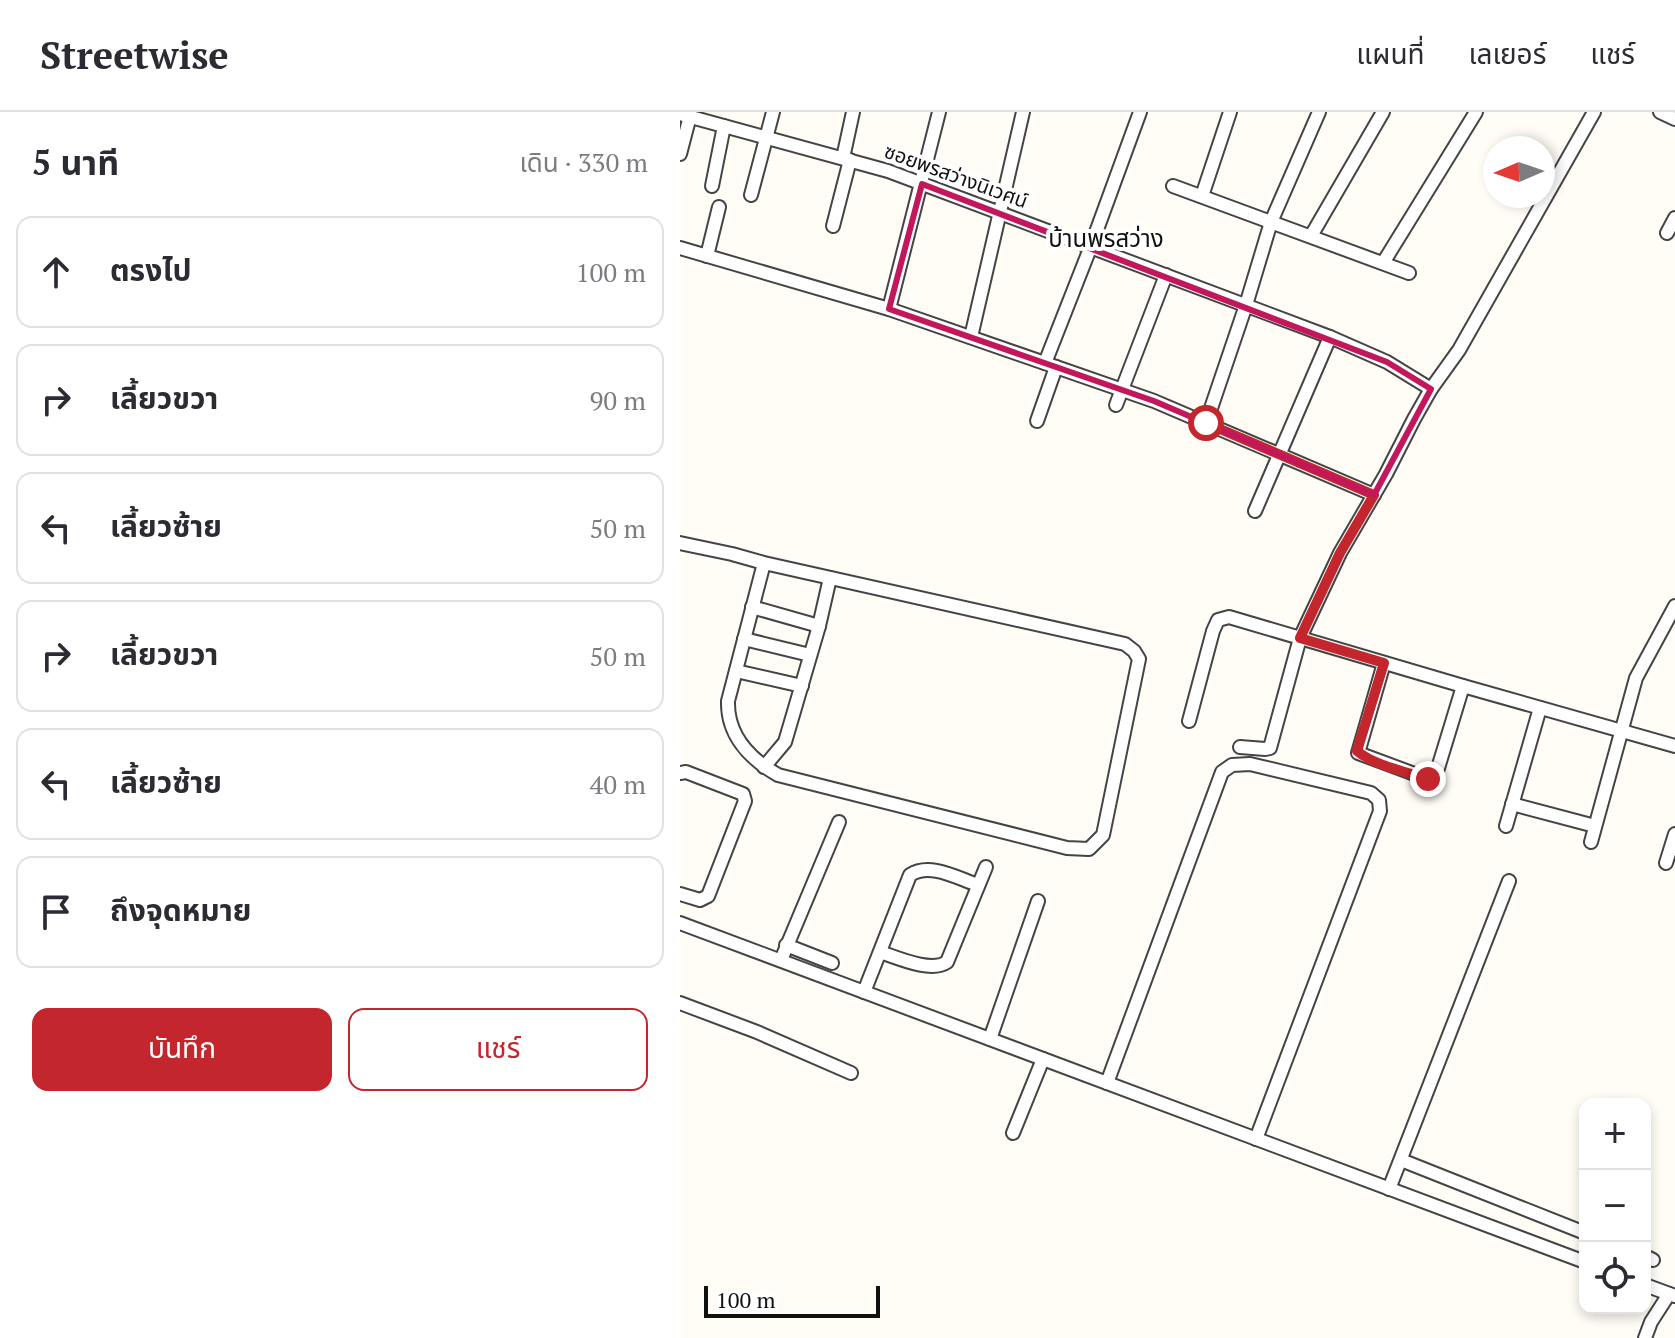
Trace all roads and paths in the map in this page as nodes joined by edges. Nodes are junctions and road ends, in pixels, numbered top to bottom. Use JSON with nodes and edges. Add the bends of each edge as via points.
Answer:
{"nodes":[{"id":1,"x":773,"y":112,"type":"edge"},
{"id":2,"x":853,"y":112,"type":"edge"},
{"id":3,"x":939,"y":112,"type":"edge"},
{"id":4,"x":1023,"y":112,"type":"edge"},
{"id":5,"x":1140,"y":112,"type":"edge"},
{"id":6,"x":1230,"y":112,"type":"edge"},
{"id":7,"x":1319,"y":112,"type":"edge"},
{"id":8,"x":1383,"y":112,"type":"edge"},
{"id":9,"x":1476,"y":112,"type":"edge"},
{"id":10,"x":1594,"y":112,"type":"edge"},
{"id":11,"x":1660,"y":112,"type":"edge"},
{"id":12,"x":684,"y":114,"type":"edge"},
{"id":13,"x":1675,"y":119,"type":"edge"},
{"id":14,"x":724,"y":126,"type":"junction"},
{"id":15,"x":767,"y":138,"type":"junction"},
{"id":16,"x":680,"y":154,"type":"edge"},
{"id":17,"x":846,"y":159,"type":"junction"},
{"id":18,"x":922,"y":184,"type":"junction"},
{"id":19,"x":712,"y":186,"type":"dead end"},
{"id":20,"x":1173,"y":186,"type":"dead end"},
{"id":21,"x":751,"y":195,"type":"dead end"},
{"id":22,"x":1202,"y":196,"type":"junction"},
{"id":23,"x":719,"y":207,"type":"dead end"},
{"id":24,"x":999,"y":212,"type":"junction"},
{"id":25,"x":1675,"y":218,"type":"edge"},
{"id":26,"x":1271,"y":222,"type":"junction"},
{"id":27,"x":833,"y":226,"type":"dead end"},
{"id":28,"x":1667,"y":233,"type":"dead end"},
{"id":29,"x":1311,"y":236,"type":"junction"},
{"id":30,"x":1091,"y":246,"type":"junction"},
{"id":31,"x":680,"y":248,"type":"edge"},
{"id":32,"x":707,"y":256,"type":"junction"},
{"id":33,"x":1383,"y":263,"type":"junction"},
{"id":34,"x":1409,"y":273,"type":"dead end"},
{"id":35,"x":1166,"y":275,"type":"junction"},
{"id":36,"x":1246,"y":305,"type":"junction"},
{"id":37,"x":889,"y":309,"type":"junction"},
{"id":38,"x":971,"y":337,"type":"junction"},
{"id":39,"x":1330,"y":337,"type":"junction"},
{"id":40,"x":1051,"y":365,"type":"junction"},
{"id":41,"x":1431,"y":389,"type":"junction"},
{"id":42,"x":1123,"y":390,"type":"junction"},
{"id":43,"x":1116,"y":405,"type":"dead end"},
{"id":44,"x":1037,"y":421,"type":"dead end"},
{"id":45,"x":1206,"y":423,"type":"junction"},
{"id":46,"x":1279,"y":454,"type":"junction"},
{"id":47,"x":1374,"y":495,"type":"junction"},
{"id":48,"x":1255,"y":511,"type":"dead end"},
{"id":49,"x":680,"y":543,"type":"edge"},
{"id":50,"x":764,"y":563,"type":"junction"},
{"id":51,"x":830,"y":578,"type":"junction"},
{"id":52,"x":1675,"y":606,"type":"edge"},
{"id":53,"x":752,"y":607,"type":"junction"},
{"id":54,"x":819,"y":626,"type":"junction"},
{"id":55,"x":1662,"y":630,"type":"junction"},
{"id":56,"x":1675,"y":637,"type":"edge"},
{"id":57,"x":1300,"y":638,"type":"junction"},
{"id":58,"x":744,"y":639,"type":"junction"},
{"id":59,"x":810,"y":655,"type":"junction"},
{"id":60,"x":1384,"y":663,"type":"junction"},
{"id":61,"x":736,"y":671,"type":"junction"},
{"id":62,"x":802,"y":686,"type":"junction"},
{"id":63,"x":1463,"y":686,"type":"junction"},
{"id":64,"x":1540,"y":708,"type":"junction"},
{"id":65,"x":1189,"y":721,"type":"dead end"},
{"id":66,"x":1621,"y":731,"type":"junction"},
{"id":67,"x":1675,"y":746,"type":"edge"},
{"id":68,"x":1240,"y":747,"type":"dead end"},
{"id":69,"x":764,"y":767,"type":"junction"},
{"id":70,"x":680,"y":773,"type":"edge"},
{"id":71,"x":1512,"y":804,"type":"junction"},
{"id":72,"x":839,"y":822,"type":"dead end"},
{"id":73,"x":1506,"y":826,"type":"dead end"},
{"id":74,"x":1595,"y":826,"type":"junction"},
{"id":75,"x":1675,"y":834,"type":"edge"},
{"id":76,"x":1591,"y":842,"type":"dead end"},
{"id":77,"x":1666,"y":863,"type":"dead end"},
{"id":78,"x":986,"y":867,"type":"dead end"},
{"id":79,"x":1509,"y":881,"type":"dead end"},
{"id":80,"x":978,"y":885,"type":"junction"},
{"id":81,"x":680,"y":894,"type":"edge"},
{"id":82,"x":1038,"y":901,"type":"dead end"},
{"id":83,"x":680,"y":923,"type":"edge"},
{"id":84,"x":786,"y":945,"type":"junction"},
{"id":85,"x":880,"y":952,"type":"junction"},
{"id":86,"x":781,"y":960,"type":"junction"},
{"id":87,"x":832,"y":963,"type":"dead end"},
{"id":88,"x":864,"y":992,"type":"junction"},
{"id":89,"x":680,"y":1003,"type":"edge"},
{"id":90,"x":990,"y":1039,"type":"junction"},
{"id":91,"x":1043,"y":1059,"type":"junction"},
{"id":92,"x":851,"y":1073,"type":"dead end"},
{"id":93,"x":1107,"y":1083,"type":"junction"},
{"id":94,"x":1013,"y":1133,"type":"dead end"},
{"id":95,"x":1256,"y":1139,"type":"junction"},
{"id":96,"x":1401,"y":1160,"type":"junction"},
{"id":97,"x":1389,"y":1189,"type":"junction"},
{"id":98,"x":1579,"y":1231,"type":"edge"},
{"id":99,"x":1579,"y":1260,"type":"edge"},
{"id":100,"x":1651,"y":1287,"type":"edge"},
{"id":101,"x":1672,"y":1295,"type":"edge"},
{"id":102,"x":1645,"y":1338,"type":"edge"}],
"edges":[{"from":1,"to":15,"type":"street"},
{"from":2,"to":17,"type":"street"},
{"from":3,"to":18,"type":"street"},
{"from":4,"to":24,"type":"street"},
{"from":5,"to":30,"type":"street"},
{"from":6,"to":22,"type":"street"},
{"from":7,"to":26,"type":"street"},
{"from":8,"to":29,"type":"street"},
{"from":9,"to":33,"type":"street"},
{"from":10,"to":41,"type":"street","via":[[1459,350]]},
{"from":11,"to":13,"type":"street"},
{"from":12,"to":14,"type":"street","name":"ซอยพรสว่างนิเวศน์"},
{"from":12,"to":16,"type":"street"},
{"from":14,"to":15,"type":"street","name":"ซอยพรสว่างนิเวศน์"},
{"from":14,"to":19,"type":"street"},
{"from":15,"to":17,"type":"street","name":"ซอยพรสว่างนิเวศน์"},
{"from":15,"to":21,"type":"street"},
{"from":17,"to":18,"type":"street","name":"ซอยพรสว่างนิเวศน์"},
{"from":17,"to":27,"type":"street"},
{"from":18,"to":24,"type":"street","name":"ซอยพรสว่างนิเวศน์"},
{"from":18,"to":37,"type":"street"},
{"from":20,"to":22,"type":"street"},
{"from":22,"to":26,"type":"street"},
{"from":23,"to":32,"type":"street"},
{"from":24,"to":30,"type":"street","name":"ซอยพรสว่างนิเวศน์"},
{"from":24,"to":38,"type":"street"},
{"from":25,"to":28,"type":"street"},
{"from":26,"to":29,"type":"street"},
{"from":26,"to":36,"type":"street"},
{"from":29,"to":33,"type":"street"},
{"from":30,"to":35,"type":"street","name":"ซอยพรสว่างนิเวศน์"},
{"from":30,"to":40,"type":"street"},
{"from":31,"to":32,"type":"street"},
{"from":32,"to":37,"type":"street"},
{"from":33,"to":34,"type":"street"},
{"from":35,"to":36,"type":"street","name":"ซอยพรสว่างนิเวศน์"},
{"from":35,"to":42,"type":"street"},
{"from":36,"to":39,"type":"street","name":"ซอยพรสว่างนิเวศน์"},
{"from":36,"to":45,"type":"street"},
{"from":37,"to":38,"type":"street"},
{"from":38,"to":40,"type":"street"},
{"from":39,"to":41,"type":"street","name":"ซอยพรสว่างนิเวศน์"},
{"from":39,"to":46,"type":"street"},
{"from":40,"to":42,"type":"street"},
{"from":40,"to":44,"type":"street"},
{"from":41,"to":47,"type":"street"},
{"from":42,"to":43,"type":"street"},
{"from":42,"to":45,"type":"street"},
{"from":45,"to":46,"type":"street"},
{"from":46,"to":47,"type":"street"},
{"from":46,"to":48,"type":"street"},
{"from":47,"to":57,"type":"street"},
{"from":49,"to":50,"type":"street"},
{"from":50,"to":51,"type":"street"},
{"from":50,"to":53,"type":"street"},
{"from":51,"to":54,"type":"street"},
{"from":51,"to":69,"type":"street","via":[[1125,644],[1134,651],[1139,659],[1103,835],[1089,849],[1067,848],[778,775]]},
{"from":52,"to":55,"type":"street"},
{"from":53,"to":54,"type":"street"},
{"from":53,"to":58,"type":"street"},
{"from":54,"to":59,"type":"street"},
{"from":55,"to":56,"type":"street"},
{"from":55,"to":66,"type":"street","via":[[1636,678]]},
{"from":57,"to":60,"type":"street"},
{"from":57,"to":65,"type":"street","via":[[1229,617],[1218,620]]},
{"from":57,"to":68,"type":"street","via":[[1270,748]]},
{"from":58,"to":59,"type":"street"},
{"from":58,"to":61,"type":"street"},
{"from":59,"to":62,"type":"street"},
{"from":60,"to":63,"type":"street"},
{"from":60,"to":63,"type":"street","via":[[1357,751],[1428,779],[1435,778]]},
{"from":61,"to":62,"type":"street"},
{"from":61,"to":69,"type":"street","via":[[727,714],[743,749]]},
{"from":62,"to":69,"type":"street","via":[[785,742]]},
{"from":63,"to":64,"type":"street"},
{"from":64,"to":66,"type":"street"},
{"from":64,"to":71,"type":"street"},
{"from":66,"to":67,"type":"street"},
{"from":66,"to":74,"type":"street"},
{"from":70,"to":81,"type":"street","via":[[743,794],[745,801],[708,896],[700,900]]},
{"from":71,"to":73,"type":"street"},
{"from":71,"to":74,"type":"street"},
{"from":72,"to":84,"type":"street"},
{"from":74,"to":76,"type":"street"},
{"from":75,"to":77,"type":"street"},
{"from":78,"to":80,"type":"street"},
{"from":79,"to":96,"type":"street"},
{"from":80,"to":85,"type":"street","via":[[947,962],[940,967]]},
{"from":80,"to":85,"type":"street","via":[[918,869],[910,875]]},
{"from":82,"to":90,"type":"street"},
{"from":83,"to":86,"type":"street"},
{"from":84,"to":86,"type":"street"},
{"from":84,"to":87,"type":"street"},
{"from":85,"to":88,"type":"street"},
{"from":86,"to":88,"type":"street"},
{"from":88,"to":90,"type":"street"},
{"from":89,"to":92,"type":"street"},
{"from":90,"to":91,"type":"street"},
{"from":91,"to":93,"type":"street"},
{"from":91,"to":94,"type":"street"},
{"from":93,"to":95,"type":"street"},
{"from":93,"to":95,"type":"street","via":[[1222,772],[1250,764],[1371,793],[1379,800],[1380,811]]},
{"from":95,"to":97,"type":"street"},
{"from":96,"to":97,"type":"street"},
{"from":96,"to":98,"type":"street"},
{"from":97,"to":99,"type":"street"},
{"from":100,"to":101,"type":"street"},
{"from":101,"to":102,"type":"street"}]}
